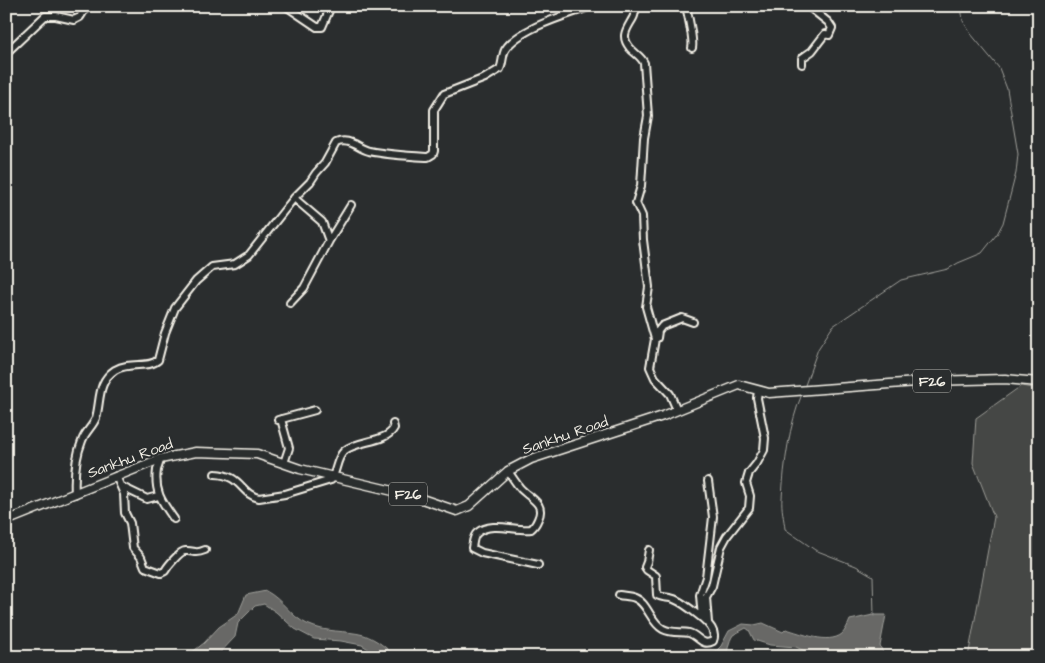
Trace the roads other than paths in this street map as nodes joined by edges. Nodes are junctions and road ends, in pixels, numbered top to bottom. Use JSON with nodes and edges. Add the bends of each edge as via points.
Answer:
{"nodes":[{"id":1,"x":86,"y":6,"type":"edge"},
{"id":2,"x":286,"y":6,"type":"edge"},
{"id":3,"x":331,"y":6,"type":"edge"},
{"id":4,"x":636,"y":6,"type":"edge"},
{"id":5,"x":686,"y":6,"type":"edge"},
{"id":6,"x":808,"y":6,"type":"edge"},
{"id":7,"x":587,"y":7,"type":"edge"},
{"id":8,"x":692,"y":48,"type":"dead end"},
{"id":9,"x":6,"y":53,"type":"edge"},
{"id":10,"x":802,"y":64,"type":"dead end"},
{"id":11,"x":294,"y":198,"type":"junction"},
{"id":12,"x":351,"y":205,"type":"dead end"},
{"id":13,"x":329,"y":241,"type":"junction"},
{"id":14,"x":290,"y":304,"type":"dead end"},
{"id":15,"x":693,"y":322,"type":"dead end"},
{"id":16,"x":655,"y":339,"type":"junction"},
{"id":17,"x":1039,"y":382,"type":"edge"},
{"id":18,"x":758,"y":391,"type":"junction"},
{"id":19,"x":315,"y":410,"type":"dead end"},
{"id":20,"x":677,"y":410,"type":"junction"},
{"id":21,"x":393,"y":424,"type":"dead end"},
{"id":22,"x":160,"y":459,"type":"junction"},
{"id":23,"x":284,"y":464,"type":"junction"},
{"id":24,"x":508,"y":471,"type":"junction"},
{"id":25,"x":215,"y":474,"type":"dead end"},
{"id":26,"x":116,"y":476,"type":"junction"},
{"id":27,"x":334,"y":476,"type":"junction"},
{"id":28,"x":708,"y":481,"type":"dead end"},
{"id":29,"x":122,"y":487,"type":"junction"},
{"id":30,"x":75,"y":494,"type":"junction"},
{"id":31,"x":158,"y":496,"type":"junction"},
{"id":32,"x":174,"y":519,"type":"dead end"},
{"id":33,"x":6,"y":521,"type":"edge"},
{"id":34,"x":205,"y":550,"type":"dead end"},
{"id":35,"x":649,"y":550,"type":"dead end"},
{"id":36,"x":538,"y":565,"type":"dead end"},
{"id":37,"x":619,"y":596,"type":"dead end"},
{"id":38,"x":702,"y":618,"type":"junction"},
{"id":39,"x":708,"y":623,"type":"junction"}],
"edges":[{"from":1,"to":9,"type":"street","via":[[80,17],[74,20],[44,16]]},
{"from":2,"to":3,"type":"street","via":[[322,27]]},
{"from":4,"to":16,"type":"street","via":[[634,18],[624,36],[644,63],[648,116],[641,186],[636,203],[642,216],[649,287],[646,307]]},
{"from":5,"to":8,"type":"street","via":[[694,43]]},
{"from":6,"to":10,"type":"street","via":[[832,28],[829,35],[825,34],[802,58]]},
{"from":7,"to":11,"type":"street","via":[[542,23],[519,37],[506,50],[500,69],[444,94],[434,110],[433,154],[428,157],[370,151],[352,142],[339,141],[325,163]]},
{"from":11,"to":13,"type":"street","via":[[322,222]]},
{"from":11,"to":30,"type":"street","via":[[249,255],[235,264],[212,267],[196,281],[175,308],[158,360],[152,364],[128,364],[106,378],[100,391],[96,418],[82,441],[74,482]]},
{"from":12,"to":13,"type":"street"},
{"from":13,"to":14,"type":"street","via":[[304,288]]},
{"from":15,"to":16,"type":"street","via":[[682,318],[662,326]]},
{"from":16,"to":20,"type":"street","via":[[650,362],[652,371],[670,394]]},
{"from":17,"to":18,"type":"main road","name":"Sankhu Road","number":"F26","via":[[973,380],[794,392]]},
{"from":18,"to":20,"type":"main road","name":"Sankhu Road","number":"F26","via":[[739,385]]},
{"from":18,"to":39,"type":"street","via":[[764,450],[746,483],[749,508],[721,547],[705,602]]},
{"from":19,"to":23,"type":"street","via":[[280,419],[288,448]]},
{"from":20,"to":24,"type":"main road","name":"Sankhu Road","number":"F26","via":[[542,455]]},
{"from":21,"to":27,"type":"street","via":[[392,432],[386,436],[345,451]]},
{"from":22,"to":23,"type":"main road","name":"Sankhu Road","number":"F26","via":[[196,452],[251,453]]},
{"from":22,"to":26,"type":"main road","name":"Sankhu Road","number":"F26"},
{"from":22,"to":31,"type":"street"},
{"from":23,"to":27,"type":"main road","name":"Sankhu Road","number":"F26"},
{"from":24,"to":27,"type":"main road","name":"Sankhu Road","number":"F26","via":[[469,506],[456,510]]},
{"from":24,"to":36,"type":"street","via":[[540,507],[535,526],[531,529],[489,528],[478,532],[472,548]]},
{"from":25,"to":27,"type":"street","via":[[233,478],[252,496],[259,498],[319,485]]},
{"from":26,"to":29,"type":"street"},
{"from":26,"to":30,"type":"main road","name":"Sankhu Road","number":"F26"},
{"from":28,"to":38,"type":"street","via":[[713,517],[706,577],[700,595]]},
{"from":29,"to":31,"type":"street","via":[[147,499]]},
{"from":29,"to":34,"type":"street","via":[[133,548],[145,566],[165,572],[180,553],[197,554]]},
{"from":30,"to":33,"type":"main road","name":"Sankhu Road","number":"F26"},
{"from":31,"to":32,"type":"street"},
{"from":35,"to":38,"type":"street","via":[[645,566],[656,576],[658,595],[673,598]]},
{"from":37,"to":39,"type":"street","via":[[640,600],[663,629],[689,633],[703,643],[714,639]]},
{"from":38,"to":39,"type":"street"}]}
